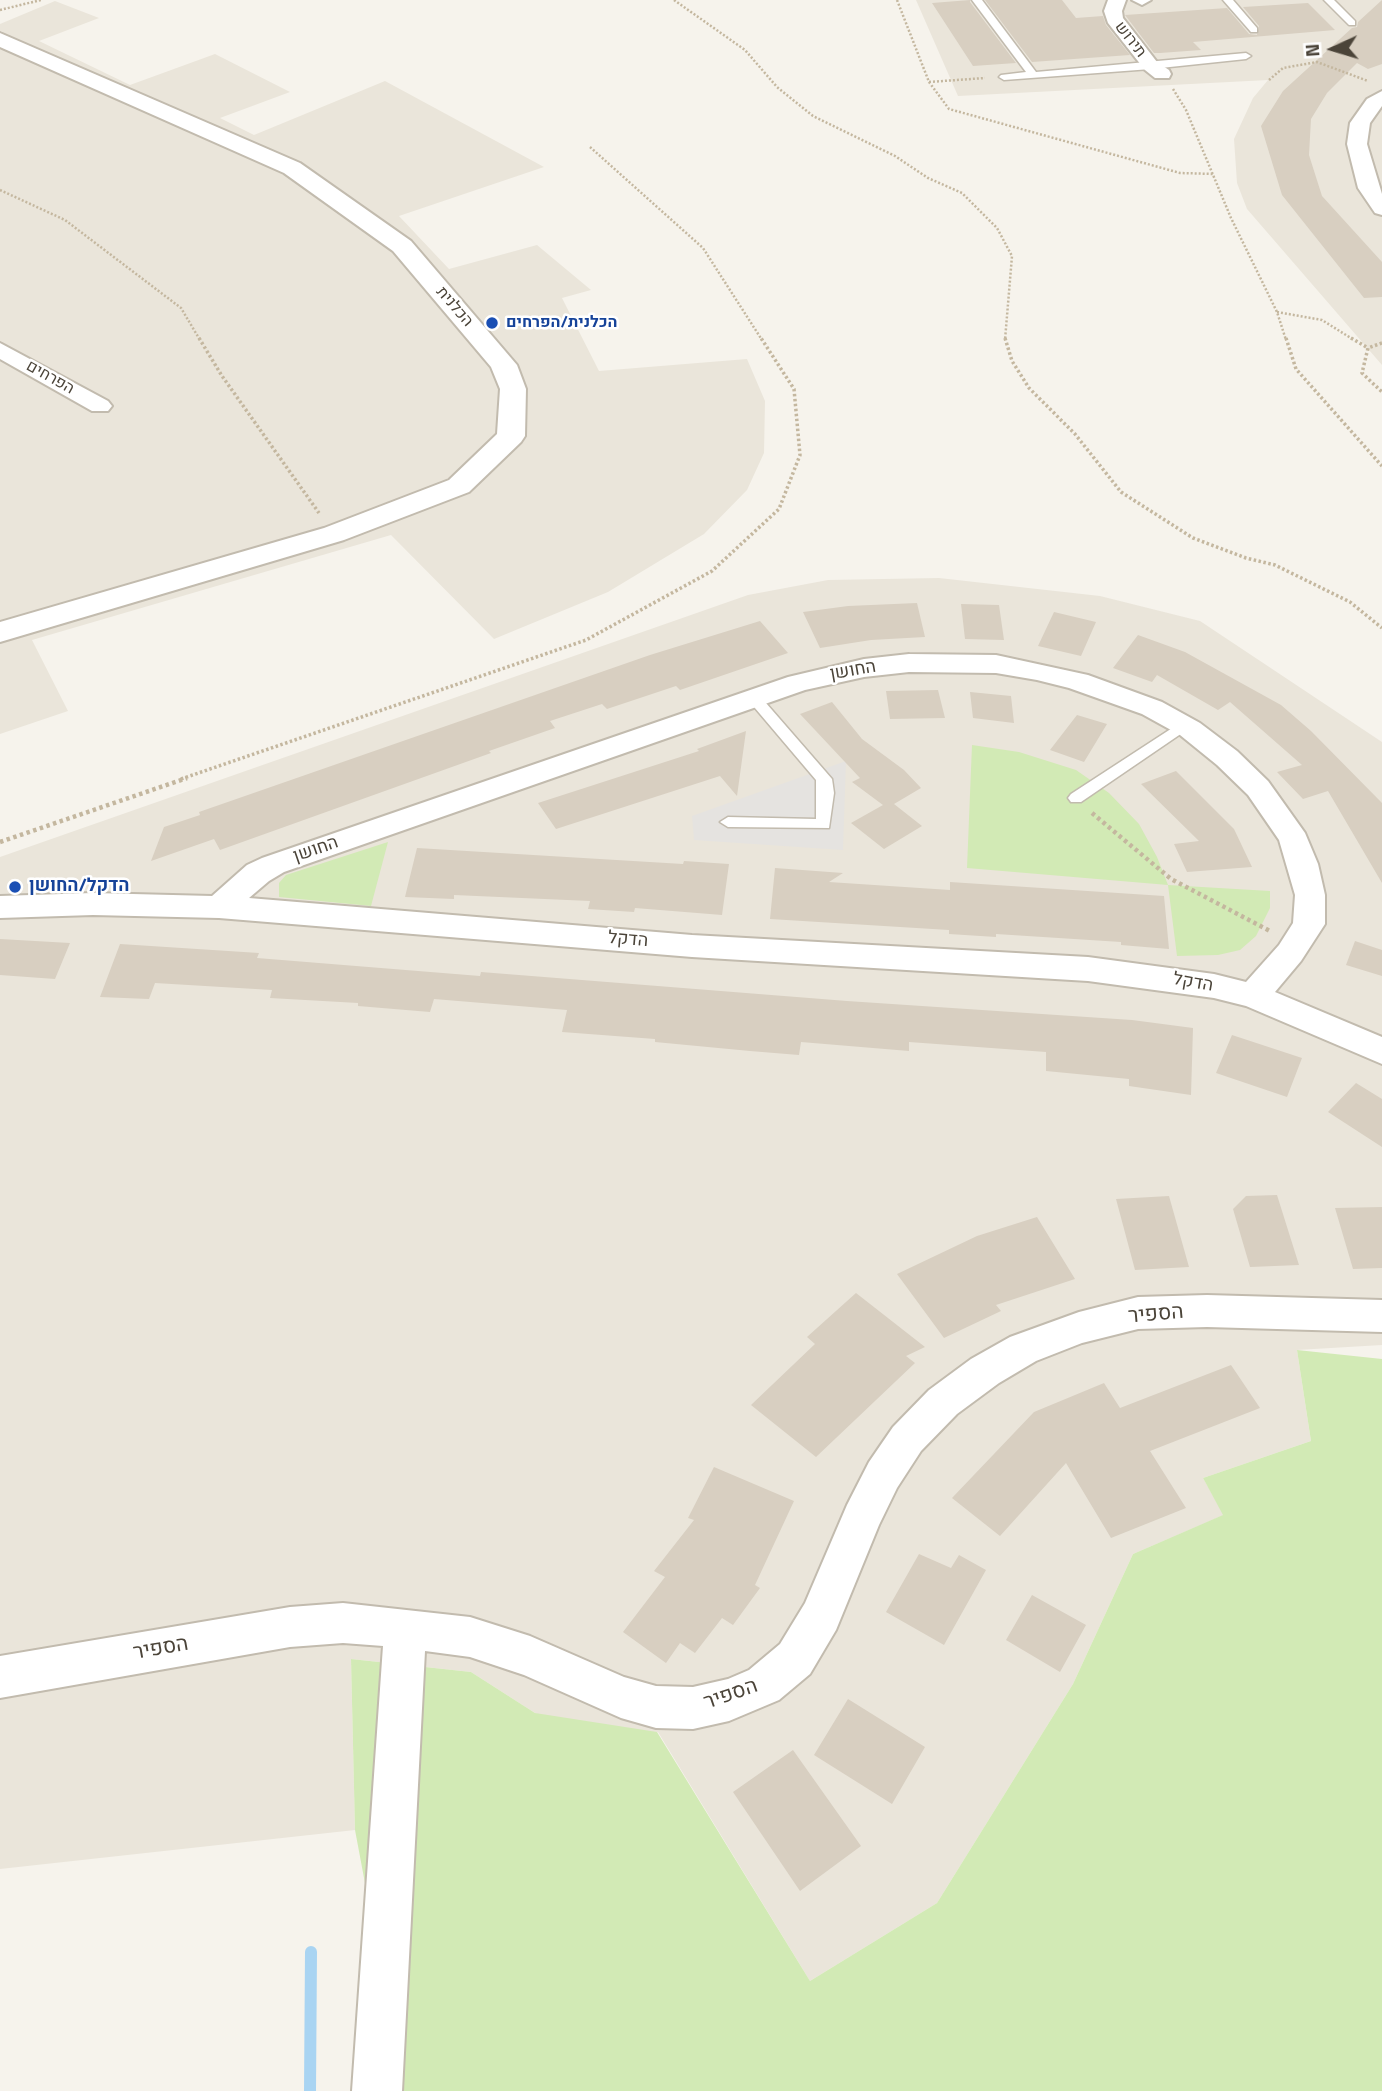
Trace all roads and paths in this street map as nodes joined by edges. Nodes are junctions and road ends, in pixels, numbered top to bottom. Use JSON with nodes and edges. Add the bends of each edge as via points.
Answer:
{"nodes":[{"id":1,"x":41,"y":0,"type":"edge"},
{"id":2,"x":674,"y":0,"type":"edge"},
{"id":3,"x":897,"y":0,"type":"edge"},
{"id":4,"x":977,"y":0,"type":"edge"},
{"id":5,"x":1117,"y":0,"type":"edge"},
{"id":6,"x":1228,"y":0,"type":"edge"},
{"id":7,"x":1329,"y":0,"type":"edge"},
{"id":8,"x":0,"y":10,"type":"edge"},
{"id":9,"x":1352,"y":23,"type":"dead end"},
{"id":10,"x":1254,"y":30,"type":"dead end"},
{"id":11,"x":0,"y":39,"type":"edge"},
{"id":12,"x":1246,"y":56,"type":"dead end"},
{"id":13,"x":1033,"y":75,"type":"junction"},
{"id":14,"x":1161,"y":75,"type":"junction"},
{"id":15,"x":1004,"y":77,"type":"joint"},
{"id":16,"x":1269,"y":80,"type":"dead end"},
{"id":17,"x":1369,"y":81,"type":"dead end"},
{"id":18,"x":929,"y":82,"type":"junction"},
{"id":19,"x":1382,"y":97,"type":"edge"},
{"id":20,"x":590,"y":147,"type":"dead end"},
{"id":21,"x":1214,"y":174,"type":"junction"},
{"id":22,"x":0,"y":190,"type":"edge"},
{"id":23,"x":1382,"y":209,"type":"edge"},
{"id":24,"x":1277,"y":312,"type":"junction"},
{"id":25,"x":1382,"y":343,"type":"edge"},
{"id":26,"x":1368,"y":348,"type":"junction"},
{"id":27,"x":0,"y":350,"type":"edge"},
{"id":28,"x":1382,"y":391,"type":"edge"},
{"id":29,"x":100,"y":406,"type":"dead end"},
{"id":30,"x":1382,"y":466,"type":"edge"},
{"id":31,"x":334,"y":534,"type":"junction"},
{"id":32,"x":1382,"y":628,"type":"edge"},
{"id":33,"x":0,"y":632,"type":"edge"},
{"id":34,"x":754,"y":698,"type":"junction"},
{"id":35,"x":1183,"y":726,"type":"junction"},
{"id":36,"x":1076,"y":798,"type":"joint"},
{"id":37,"x":728,"y":822,"type":"dead end"},
{"id":38,"x":0,"y":842,"type":"edge"},
{"id":39,"x":0,"y":907,"type":"edge"},
{"id":40,"x":219,"y":907,"type":"junction"},
{"id":41,"x":1296,"y":945,"type":"junction"},
{"id":42,"x":1253,"y":996,"type":"junction"},
{"id":43,"x":1382,"y":1051,"type":"edge"},
{"id":44,"x":1382,"y":1316,"type":"edge"},
{"id":45,"x":405,"y":1628,"type":"junction"},
{"id":46,"x":0,"y":1677,"type":"edge"},
{"id":47,"x":377,"y":2091,"type":"edge"}],
"edges":[{"from":1,"to":8,"type":"path"},
{"from":2,"to":32,"type":"path","via":[[745,50],[777,87],[813,116],[962,193],[997,228],[1012,257],[1003,335],[1012,361],[1029,388],[1075,434],[1121,492],[1193,538],[1275,565],[1350,602]]},
{"from":3,"to":18,"type":"path"},
{"from":4,"to":13,"type":"lane"},
{"from":5,"to":14,"type":"street","name":"תירוש","via":[[1114,19]]},
{"from":6,"to":10,"type":"lane"},
{"from":7,"to":9,"type":"lane"},
{"from":11,"to":31,"type":"street","name":"הכלנית","via":[[292,167],[402,246],[504,365],[513,389],[511,436],[459,486]]},
{"from":12,"to":14,"type":"lane"},
{"from":13,"to":14,"type":"lane"},
{"from":13,"to":15,"type":"lane"},
{"from":14,"to":21,"type":"path","via":[[1186,110]]},
{"from":15,"to":18,"type":"path"},
{"from":16,"to":17,"type":"path","via":[[1283,68],[1317,62]]},
{"from":18,"to":21,"type":"path","via":[[949,109],[1180,173]]},
{"from":19,"to":23,"type":"street","via":[[1360,123],[1357,144],[1368,188]]},
{"from":20,"to":38,"type":"path","via":[[703,248],[794,389],[800,455],[779,509],[712,571],[586,640]]},
{"from":21,"to":24,"type":"path"},
{"from":22,"to":31,"type":"path","via":[[65,220],[181,307],[222,376]]},
{"from":24,"to":26,"type":"path","via":[[1322,320]]},
{"from":24,"to":30,"type":"path","via":[[1296,369]]},
{"from":25,"to":26,"type":"path"},
{"from":26,"to":28,"type":"path","via":[[1362,373]]},
{"from":27,"to":29,"type":"street","name":"הפרחים"},
{"from":31,"to":33,"type":"street","name":"הכלנית"},
{"from":34,"to":35,"type":"street","name":"החושן","via":[[864,668],[909,663],[996,664],[1119,695]]},
{"from":34,"to":37,"type":"lane","via":[[824,779],[823,824]]},
{"from":34,"to":40,"type":"street","name":"החושן","via":[[273,865]]},
{"from":35,"to":36,"type":"lane"},
{"from":35,"to":41,"type":"street","name":"החושן","via":[[1258,788],[1294,840],[1310,895],[1309,924]]},
{"from":36,"to":41,"type":"path","via":[[1171,879]]},
{"from":39,"to":40,"type":"street","name":"הדקל"},
{"from":40,"to":42,"type":"street","name":"הדקל","via":[[692,946],[1088,969],[1214,986]]},
{"from":41,"to":42,"type":"street","name":"החושן"},
{"from":42,"to":43,"type":"street"},
{"from":44,"to":45,"type":"street","name":"הספיר","via":[[1138,1313],[1023,1349],[985,1371],[943,1402],[907,1439],[889,1466],[861,1518],[821,1616],[795,1659],[764,1685],[729,1700],[692,1708],[656,1707],[470,1637]]},
{"from":45,"to":46,"type":"street","name":"הספיר","via":[[343,1623],[290,1627]]},
{"from":45,"to":47,"type":"street"}]}
